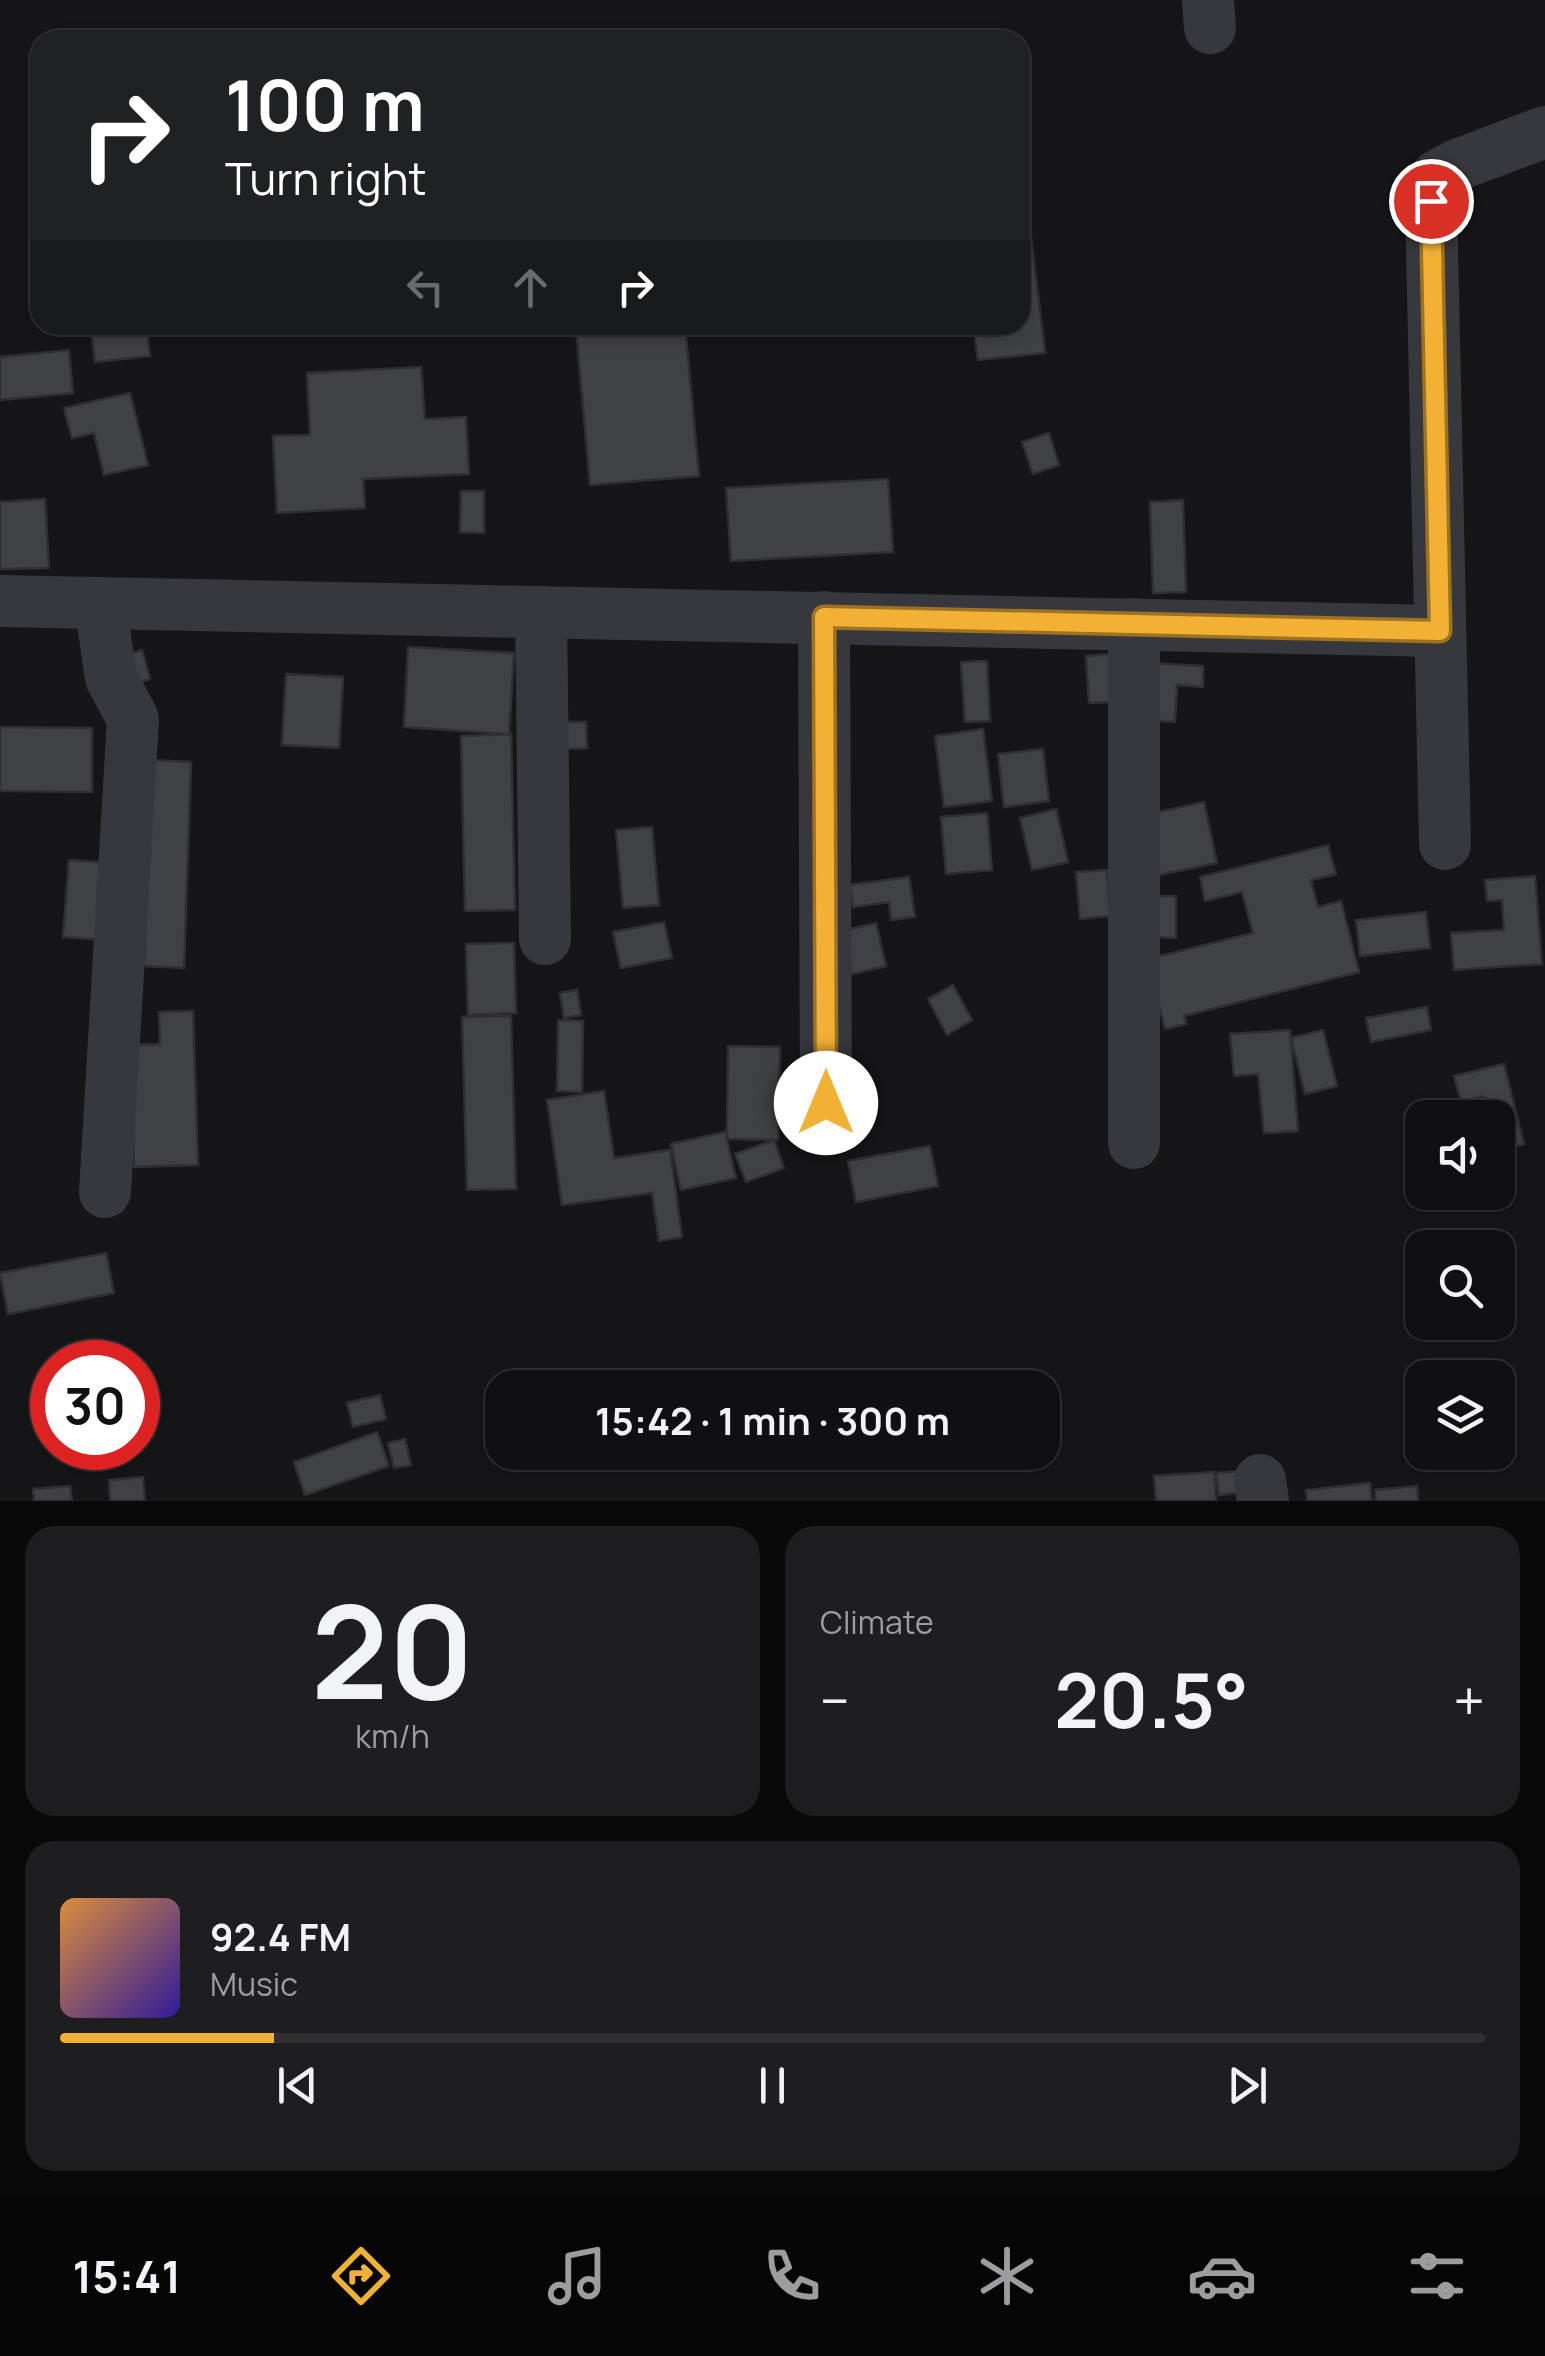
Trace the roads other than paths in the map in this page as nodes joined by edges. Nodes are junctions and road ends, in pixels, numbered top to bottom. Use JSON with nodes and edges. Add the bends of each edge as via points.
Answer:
{"nodes":[{"id":1,"x":1545,"y":132,"type":"edge"},
{"id":2,"x":0,"y":601,"type":"edge"},
{"id":3,"x":100,"y":603,"type":"junction"},
{"id":4,"x":541,"y":612,"type":"junction"},
{"id":5,"x":824,"y":617,"type":"junction"},
{"id":6,"x":1134,"y":624,"type":"junction"},
{"id":7,"x":1440,"y":631,"type":"junction"},
{"id":8,"x":1445,"y":844,"type":"dead end"},
{"id":9,"x":546,"y":940,"type":"dead end"},
{"id":10,"x":826,"y":1103,"type":"dead end"},
{"id":11,"x":1134,"y":1143,"type":"dead end"},
{"id":12,"x":105,"y":1192,"type":"dead end"}],
"edges":[{"from":1,"to":7,"type":"street","via":[[1437,176],[1431,201]]},
{"from":2,"to":3,"type":"street"},
{"from":3,"to":4,"type":"street"},
{"from":3,"to":12,"type":"street","via":[[111,678],[133,719]]},
{"from":4,"to":5,"type":"street"},
{"from":4,"to":9,"type":"street"},
{"from":5,"to":6,"type":"street"},
{"from":5,"to":10,"type":"street"},
{"from":6,"to":7,"type":"street"},
{"from":6,"to":11,"type":"street"},
{"from":7,"to":8,"type":"street"}]}
